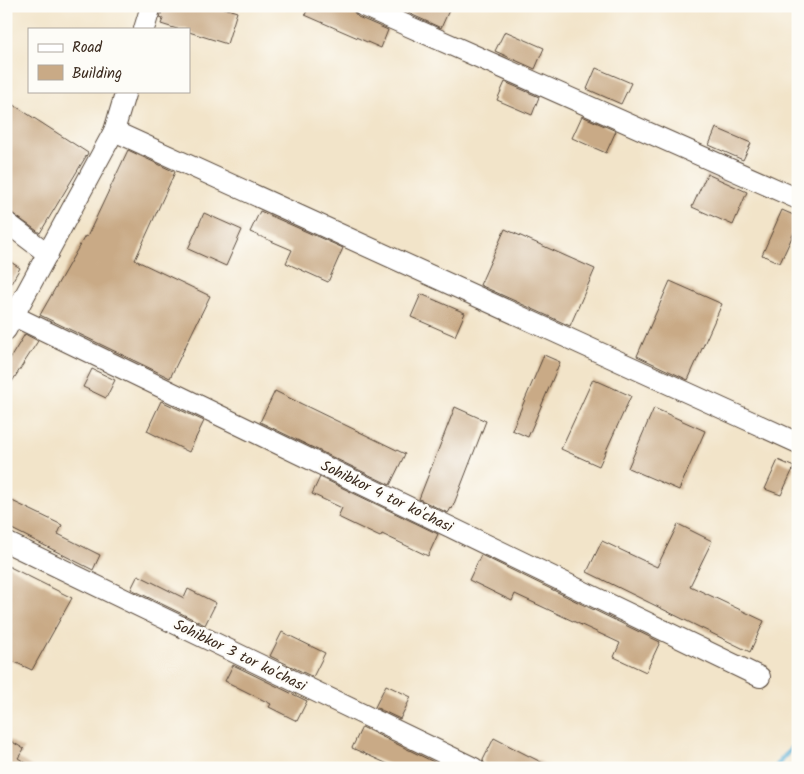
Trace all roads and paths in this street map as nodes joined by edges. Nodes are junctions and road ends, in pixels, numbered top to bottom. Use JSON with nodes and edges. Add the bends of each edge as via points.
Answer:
{"nodes":[{"id":1,"x":151,"y":6,"type":"edge"},
{"id":2,"x":363,"y":6,"type":"edge"},
{"id":3,"x":144,"y":28,"type":"edge"},
{"id":4,"x":126,"y":92,"type":"edge"},
{"id":5,"x":114,"y":131,"type":"junction"},
{"id":6,"x":798,"y":199,"type":"edge"},
{"id":7,"x":6,"y":222,"type":"edge"},
{"id":8,"x":48,"y":254,"type":"junction"},
{"id":9,"x":10,"y":323,"type":"edge"},
{"id":10,"x":798,"y":443,"type":"edge"},
{"id":11,"x":6,"y":542,"type":"edge"},
{"id":12,"x":760,"y":677,"type":"dead end"},
{"id":13,"x":474,"y":768,"type":"edge"}],
"edges":[{"from":1,"to":3,"type":"street"},
{"from":2,"to":6,"type":"street"},
{"from":4,"to":5,"type":"street"},
{"from":5,"to":8,"type":"street"},
{"from":5,"to":10,"type":"street"},
{"from":7,"to":8,"type":"street"},
{"from":8,"to":9,"type":"street"},
{"from":9,"to":12,"type":"street","name":"Sohibkor 4 tor ko'chasi"},
{"from":11,"to":13,"type":"street","name":"Sohibkor 3 tor ko'chasi"}]}
